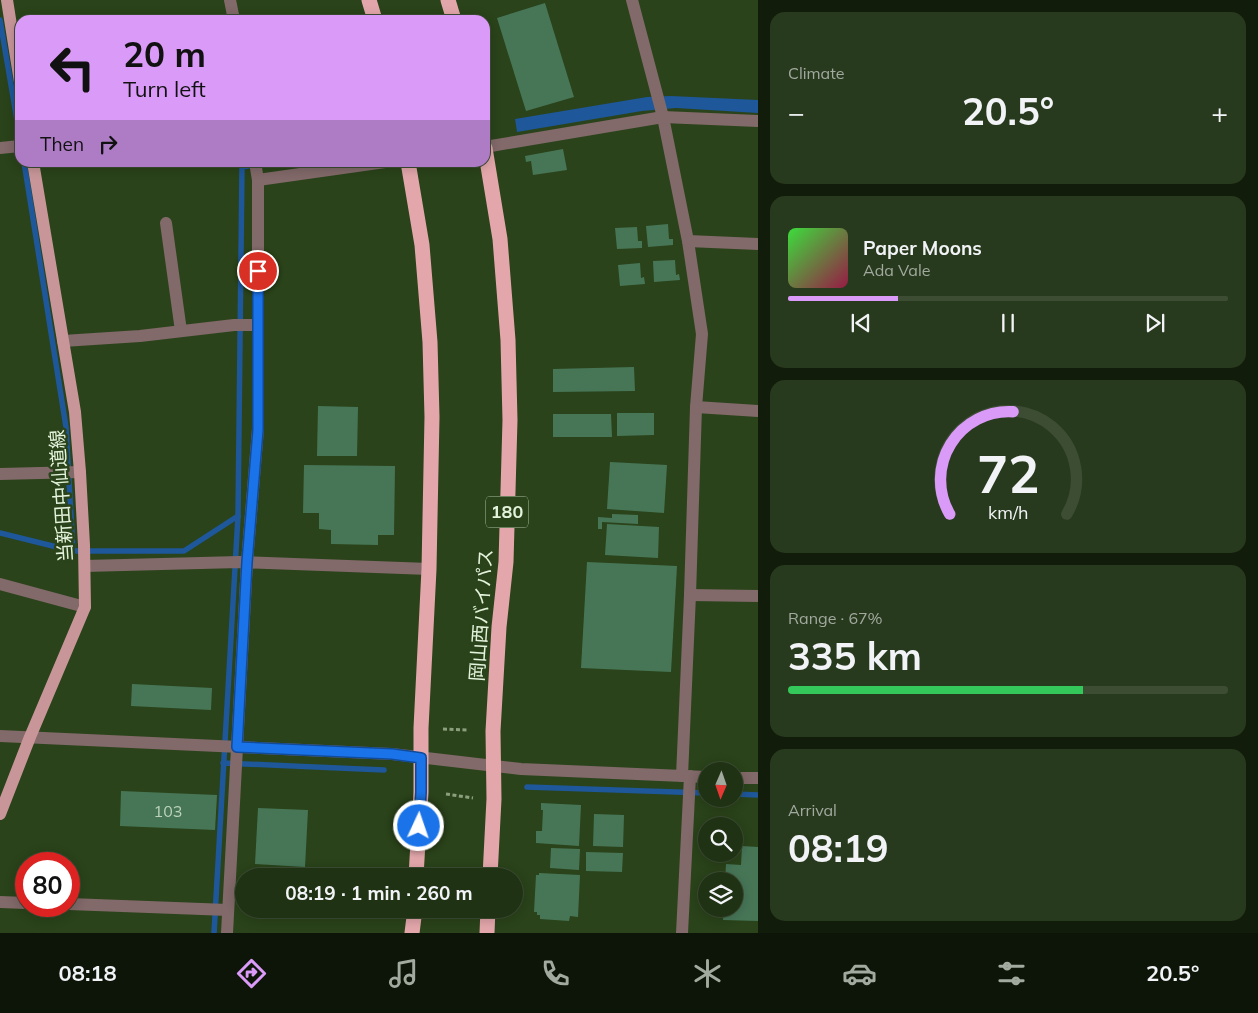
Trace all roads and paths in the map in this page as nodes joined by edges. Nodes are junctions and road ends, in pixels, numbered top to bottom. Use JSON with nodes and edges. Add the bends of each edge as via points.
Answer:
{"nodes":[{"id":1,"x":6,"y":0,"type":"edge"},
{"id":2,"x":230,"y":0,"type":"edge"},
{"id":3,"x":369,"y":0,"type":"edge"},
{"id":4,"x":448,"y":0,"type":"edge"},
{"id":5,"x":632,"y":0,"type":"edge"},
{"id":6,"x":233,"y":15,"type":"edge"},
{"id":7,"x":374,"y":15,"type":"edge"},
{"id":8,"x":452,"y":15,"type":"edge"},
{"id":9,"x":15,"y":53,"type":"edge"},
{"id":10,"x":661,"y":110,"type":"junction"},
{"id":11,"x":758,"y":122,"type":"edge"},
{"id":12,"x":15,"y":146,"type":"edge"},
{"id":13,"x":490,"y":147,"type":"edge"},
{"id":14,"x":0,"y":148,"type":"edge"},
{"id":15,"x":34,"y":167,"type":"edge"},
{"id":16,"x":321,"y":167,"type":"edge"},
{"id":17,"x":409,"y":167,"type":"edge"},
{"id":18,"x":488,"y":167,"type":"edge"},
{"id":19,"x":257,"y":172,"type":"edge"},
{"id":20,"x":166,"y":223,"type":"dead end"},
{"id":21,"x":688,"y":241,"type":"junction"},
{"id":22,"x":758,"y":244,"type":"edge"},
{"id":23,"x":253,"y":325,"type":"junction"},
{"id":24,"x":181,"y":332,"type":"junction"},
{"id":25,"x":64,"y":340,"type":"junction"},
{"id":26,"x":696,"y":407,"type":"junction"},
{"id":27,"x":758,"y":411,"type":"edge"},
{"id":28,"x":73,"y":472,"type":"junction"},
{"id":29,"x":0,"y":474,"type":"edge"},
{"id":30,"x":238,"y":562,"type":"junction"},
{"id":31,"x":84,"y":563,"type":"junction"},
{"id":32,"x":429,"y":569,"type":"junction"},
{"id":33,"x":0,"y":584,"type":"edge"},
{"id":34,"x":690,"y":594,"type":"junction"},
{"id":35,"x":758,"y":596,"type":"edge"},
{"id":36,"x":85,"y":607,"type":"junction"},
{"id":37,"x":443,"y":729,"type":"dead end"},
{"id":38,"x":469,"y":730,"type":"dead end"},
{"id":39,"x":0,"y":736,"type":"edge"},
{"id":40,"x":30,"y":737,"type":"junction"},
{"id":41,"x":229,"y":746,"type":"junction"},
{"id":42,"x":421,"y":758,"type":"junction"},
{"id":43,"x":494,"y":766,"type":"junction"},
{"id":44,"x":686,"y":776,"type":"junction"},
{"id":45,"x":698,"y":777,"type":"edge"},
{"id":46,"x":743,"y":778,"type":"edge"},
{"id":47,"x":758,"y":778,"type":"edge"},
{"id":48,"x":446,"y":794,"type":"dead end"},
{"id":49,"x":473,"y":798,"type":"dead end"},
{"id":50,"x":0,"y":814,"type":"edge"},
{"id":51,"x":416,"y":868,"type":"edge"},
{"id":52,"x":490,"y":868,"type":"edge"},
{"id":53,"x":0,"y":902,"type":"edge"},
{"id":54,"x":15,"y":902,"type":"edge"},
{"id":55,"x":80,"y":904,"type":"edge"},
{"id":56,"x":220,"y":909,"type":"junction"},
{"id":57,"x":413,"y":918,"type":"edge"},
{"id":58,"x":488,"y":918,"type":"edge"},
{"id":59,"x":227,"y":933,"type":"edge"},
{"id":60,"x":412,"y":933,"type":"edge"},
{"id":61,"x":487,"y":933,"type":"edge"},
{"id":62,"x":682,"y":933,"type":"edge"}],
"edges":[{"from":1,"to":9,"type":"main road"},
{"from":2,"to":6,"type":"street"},
{"from":3,"to":7,"type":"highway"},
{"from":4,"to":8,"type":"highway"},
{"from":5,"to":10,"type":"street"},
{"from":10,"to":11,"type":"street"},
{"from":10,"to":13,"type":"street"},
{"from":10,"to":21,"type":"street"},
{"from":12,"to":14,"type":"street"},
{"from":15,"to":25,"type":"main road","name":"当新田中仙道線"},
{"from":16,"to":19,"type":"street"},
{"from":17,"to":32,"type":"highway","via":[[422,246],[430,342]]},
{"from":18,"to":43,"type":"highway","name":"岡山西バイパス","number":"180","via":[[500,239],[510,420],[506,562],[493,731]]},
{"from":19,"to":23,"type":"street"},
{"from":20,"to":24,"type":"street"},
{"from":21,"to":22,"type":"street"},
{"from":21,"to":26,"type":"street","via":[[702,334]]},
{"from":23,"to":24,"type":"street"},
{"from":23,"to":30,"type":"street","via":[[258,430]]},
{"from":24,"to":25,"type":"street"},
{"from":25,"to":28,"type":"main road","name":"当新田中仙道線","via":[[75,412]]},
{"from":26,"to":27,"type":"street"},
{"from":26,"to":34,"type":"street"},
{"from":28,"to":29,"type":"street"},
{"from":28,"to":31,"type":"main road","name":"当新田中仙道線"},
{"from":30,"to":31,"type":"street"},
{"from":30,"to":32,"type":"street"},
{"from":30,"to":41,"type":"street"},
{"from":31,"to":36,"type":"main road","name":"当新田中仙道線"},
{"from":32,"to":42,"type":"highway"},
{"from":33,"to":36,"type":"street"},
{"from":34,"to":35,"type":"street"},
{"from":34,"to":44,"type":"street"},
{"from":36,"to":40,"type":"main road","name":"当新田中仙道線"},
{"from":37,"to":38,"type":"path"},
{"from":39,"to":40,"type":"street"},
{"from":40,"to":41,"type":"street"},
{"from":40,"to":50,"type":"main road","name":"当新田中仙道線"},
{"from":41,"to":42,"type":"street"},
{"from":41,"to":56,"type":"street","via":[[236,764]]},
{"from":42,"to":43,"type":"street"},
{"from":42,"to":51,"type":"highway"},
{"from":43,"to":44,"type":"street"},
{"from":43,"to":52,"type":"highway","name":"岡山西バイパス","number":"180"},
{"from":44,"to":45,"type":"street"},
{"from":44,"to":62,"type":"street","via":[[689,793]]},
{"from":46,"to":47,"type":"street"},
{"from":48,"to":49,"type":"path"},
{"from":53,"to":54,"type":"street"},
{"from":55,"to":56,"type":"street"},
{"from":56,"to":59,"type":"street"},
{"from":57,"to":60,"type":"highway"},
{"from":58,"to":61,"type":"highway"}]}
